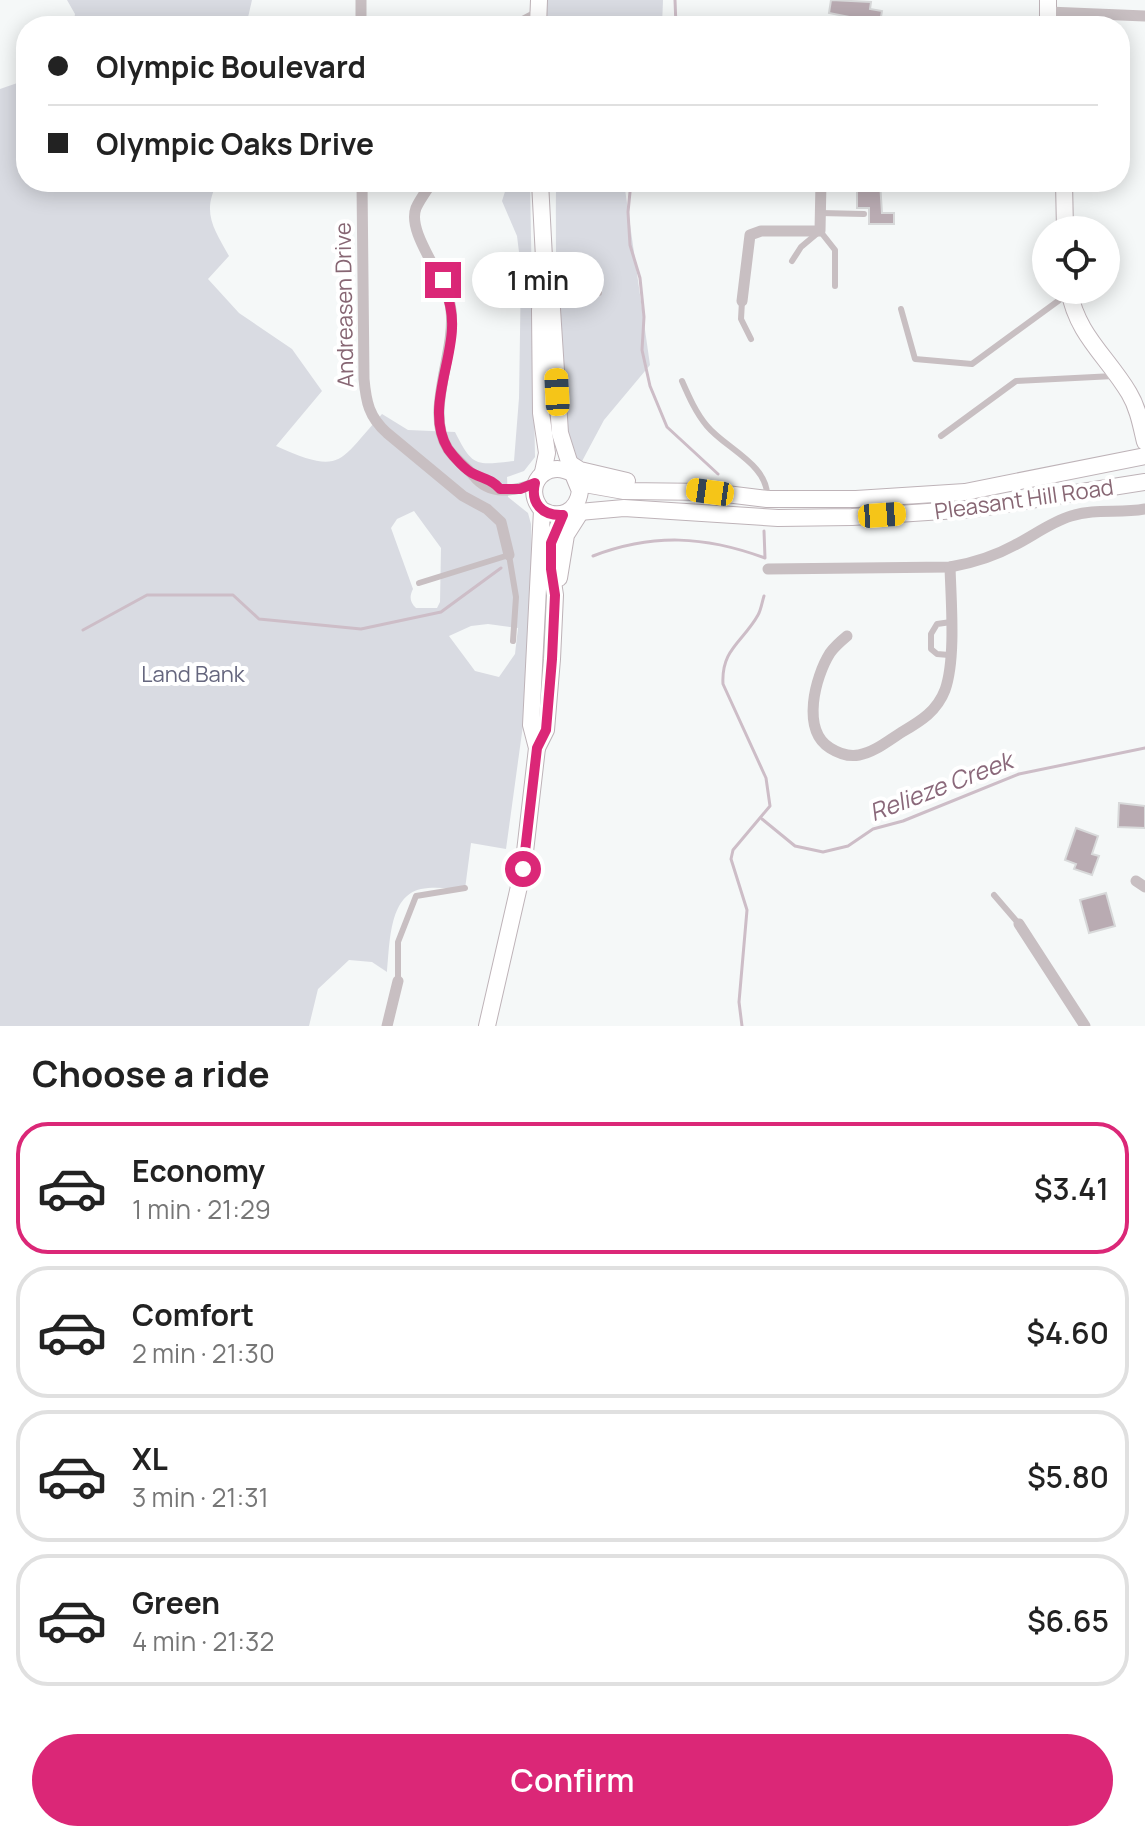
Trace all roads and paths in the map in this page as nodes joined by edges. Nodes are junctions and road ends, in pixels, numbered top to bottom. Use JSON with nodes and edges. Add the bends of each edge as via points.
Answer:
{"nodes":[{"id":1,"x":1048,"y":13,"type":"edge"},
{"id":2,"x":1145,"y":16,"type":"edge"},
{"id":3,"x":362,"y":192,"type":"edge"},
{"id":4,"x":426,"y":192,"type":"edge"},
{"id":5,"x":541,"y":192,"type":"edge"},
{"id":6,"x":821,"y":192,"type":"edge"},
{"id":7,"x":1064,"y":192,"type":"edge"},
{"id":8,"x":820,"y":213,"type":"junction"},
{"id":9,"x":864,"y":214,"type":"dead end"},
{"id":10,"x":1065,"y":216,"type":"edge"},
{"id":11,"x":820,"y":231,"type":"junction"},
{"id":12,"x":792,"y":261,"type":"dead end"},
{"id":13,"x":835,"y":286,"type":"dead end"},
{"id":14,"x":599,"y":293,"type":"dead end"},
{"id":15,"x":546,"y":296,"type":"junction"},
{"id":16,"x":742,"y":301,"type":"joint"},
{"id":17,"x":1053,"y":304,"type":"edge"},
{"id":18,"x":1073,"y":304,"type":"edge"},
{"id":19,"x":901,"y":309,"type":"dead end"},
{"id":20,"x":751,"y":339,"type":"dead end"},
{"id":21,"x":1117,"y":376,"type":"junction"},
{"id":22,"x":682,"y":381,"type":"dead end"},
{"id":23,"x":941,"y":436,"type":"dead end"},
{"id":24,"x":1145,"y":442,"type":"edge"},
{"id":25,"x":1145,"y":456,"type":"edge"},
{"id":26,"x":573,"y":473,"type":"junction"},
{"id":27,"x":1145,"y":482,"type":"edge"},
{"id":28,"x":535,"y":490,"type":"junction"},
{"id":29,"x":767,"y":499,"type":"junction"},
{"id":30,"x":1145,"y":509,"type":"edge"},
{"id":31,"x":570,"y":513,"type":"junction"},
{"id":32,"x":509,"y":555,"type":"junction"},
{"id":33,"x":950,"y":567,"type":"junction"},
{"id":34,"x":768,"y":569,"type":"dead end"},
{"id":35,"x":419,"y":583,"type":"dead end"},
{"id":36,"x":951,"y":622,"type":"junction"},
{"id":37,"x":847,"y":636,"type":"dead end"},
{"id":38,"x":513,"y":641,"type":"dead end"},
{"id":39,"x":949,"y":655,"type":"junction"},
{"id":40,"x":537,"y":748,"type":"junction"},
{"id":41,"x":465,"y":888,"type":"dead end"},
{"id":42,"x":994,"y":895,"type":"dead end"},
{"id":43,"x":1019,"y":924,"type":"joint"},
{"id":44,"x":398,"y":981,"type":"joint"},
{"id":45,"x":387,"y":1026,"type":"edge"},
{"id":46,"x":487,"y":1026,"type":"edge"},
{"id":47,"x":1085,"y":1026,"type":"edge"}],
"edges":[{"from":1,"to":2,"type":"street"},
{"from":3,"to":32,"type":"street","name":"Andreasen Drive","via":[[369,411],[387,433],[501,522]]},
{"from":4,"to":28,"type":"street","via":[[416,208],[415,230],[443,280],[451,308],[439,415],[442,434],[448,450],[492,490]]},
{"from":5,"to":15,"type":"main road"},
{"from":6,"to":8,"type":"street"},
{"from":7,"to":10,"type":"main road"},
{"from":8,"to":9,"type":"lane"},
{"from":8,"to":11,"type":"street"},
{"from":11,"to":12,"type":"lane"},
{"from":11,"to":13,"type":"lane","via":[[835,250]]},
{"from":11,"to":16,"type":"street","via":[[750,235]]},
{"from":14,"to":15,"type":"lane"},
{"from":15,"to":26,"type":"main road","via":[[552,309],[560,433]]},
{"from":15,"to":28,"type":"main road","via":[[540,310],[541,413],[547,453]]},
{"from":16,"to":20,"type":"lane","via":[[741,319]]},
{"from":17,"to":19,"type":"lane","via":[[972,364],[915,359]]},
{"from":18,"to":21,"type":"main road","via":[[1084,334]]},
{"from":21,"to":23,"type":"lane","via":[[1016,381]]},
{"from":21,"to":24,"type":"main road","via":[[1131,395]]},
{"from":22,"to":29,"type":"lane","via":[[708,428],[761,474],[768,485]]},
{"from":25,"to":29,"type":"main road","name":"Pleasant Hill Road","via":[[965,492]]},
{"from":26,"to":28,"type":"main road","via":[[558,468]]},
{"from":26,"to":29,"type":"main road","name":"Pleasant Hill Road"},
{"from":26,"to":31,"type":"main road","via":[[579,500]]},
{"from":27,"to":31,"type":"main road","name":"Pleasant Hill Road","via":[[973,509],[852,517],[624,508]]},
{"from":28,"to":31,"type":"main road","via":[[552,515]]},
{"from":28,"to":40,"type":"main road","via":[[531,725]]},
{"from":30,"to":33,"type":"street","via":[[1069,516],[1012,547]]},
{"from":31,"to":40,"type":"main road","via":[[555,595],[546,730]]},
{"from":32,"to":35,"type":"lane"},
{"from":32,"to":38,"type":"lane","via":[[516,597]]},
{"from":33,"to":34,"type":"street"},
{"from":33,"to":36,"type":"street"},
{"from":36,"to":39,"type":"street"},
{"from":36,"to":39,"type":"lane","via":[[937,624],[931,634],[931,649]]},
{"from":37,"to":39,"type":"street","via":[[823,665],[813,719],[824,745],[849,755],[877,748],[927,717],[945,691]]},
{"from":40,"to":46,"type":"main road","via":[[523,869]]},
{"from":41,"to":44,"type":"lane","via":[[416,896],[398,942]]},
{"from":42,"to":43,"type":"lane"},
{"from":43,"to":47,"type":"street"},
{"from":44,"to":45,"type":"street"}]}
